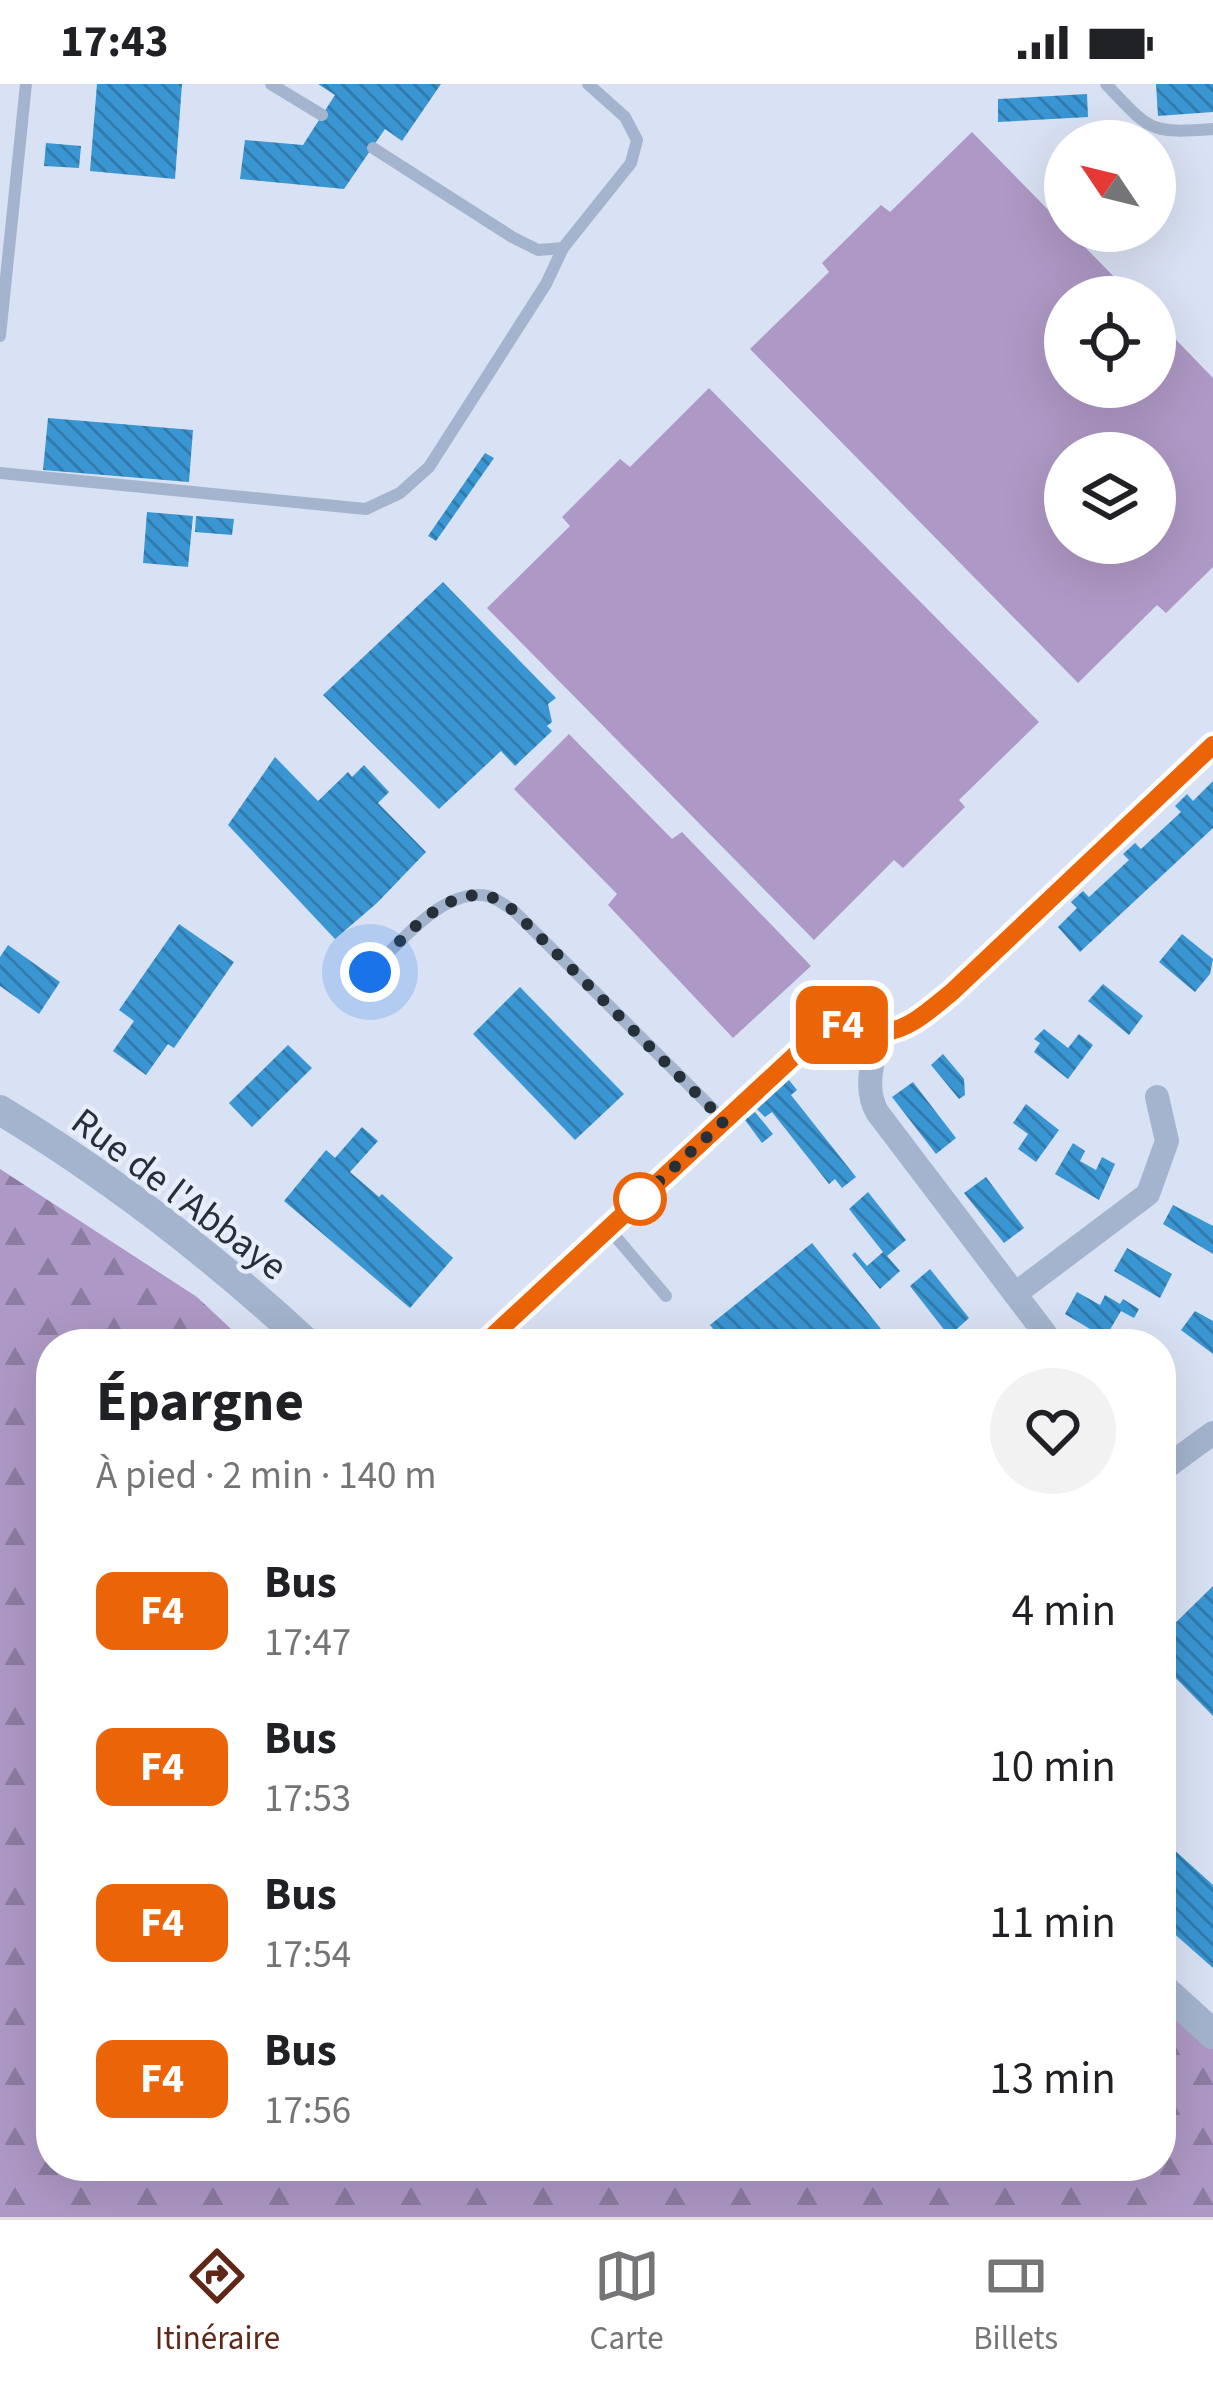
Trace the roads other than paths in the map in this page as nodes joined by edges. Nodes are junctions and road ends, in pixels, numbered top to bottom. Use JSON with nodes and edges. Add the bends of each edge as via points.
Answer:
{"nodes":[{"id":1,"x":26,"y":84,"type":"edge"},
{"id":2,"x":271,"y":84,"type":"edge"},
{"id":3,"x":588,"y":84,"type":"edge"},
{"id":4,"x":1106,"y":84,"type":"edge"},
{"id":5,"x":322,"y":115,"type":"dead end"},
{"id":6,"x":1213,"y":129,"type":"edge"},
{"id":7,"x":373,"y":148,"type":"dead end"},
{"id":8,"x":563,"y":248,"type":"junction"},
{"id":9,"x":0,"y":336,"type":"edge"},
{"id":10,"x":0,"y":473,"type":"edge"},
{"id":11,"x":1213,"y":745,"type":"edge"},
{"id":12,"x":370,"y":972,"type":"dead end"},
{"id":13,"x":879,"y":1032,"type":"junction"},
{"id":14,"x":1157,"y":1097,"type":"dead end"},
{"id":15,"x":0,"y":1110,"type":"edge"},
{"id":16,"x":724,"y":1121,"type":"junction"},
{"id":17,"x":608,"y":1228,"type":"junction"},
{"id":18,"x":1015,"y":1294,"type":"junction"},
{"id":19,"x":666,"y":1297,"type":"dead end"},
{"id":20,"x":291,"y":1329,"type":"edge"},
{"id":21,"x":500,"y":1329,"type":"edge"},
{"id":22,"x":1042,"y":1329,"type":"edge"},
{"id":23,"x":1213,"y":1433,"type":"edge"},
{"id":24,"x":1176,"y":1460,"type":"edge"},
{"id":25,"x":1176,"y":2000,"type":"edge"},
{"id":26,"x":1213,"y":2033,"type":"edge"}],
"edges":[{"from":1,"to":9,"type":"lane"},
{"from":2,"to":5,"type":"lane"},
{"from":3,"to":8,"type":"lane","via":[[625,117],[637,140],[631,163]]},
{"from":4,"to":6,"type":"lane","via":[[1147,127]]},
{"from":7,"to":8,"type":"lane","via":[[538,250]]},
{"from":8,"to":10,"type":"lane","via":[[429,467],[400,494],[366,509]]},
{"from":11,"to":13,"type":"street","via":[[952,992],[905,1025]]},
{"from":12,"to":16,"type":"lane","via":[[430,915],[457,899],[488,896],[513,910]]},
{"from":13,"to":16,"type":"street","via":[[837,1024],[818,1034]]},
{"from":13,"to":18,"type":"street","via":[[870,1098]]},
{"from":14,"to":18,"type":"street","via":[[1167,1141],[1148,1193]]},
{"from":15,"to":20,"type":"street","name":"Rue de l'Abbaye","via":[[179,1233]]},
{"from":16,"to":17,"type":"street"},
{"from":17,"to":19,"type":"lane"},
{"from":17,"to":21,"type":"street"},
{"from":18,"to":22,"type":"street"},
{"from":23,"to":24,"type":"street"},
{"from":25,"to":26,"type":"street"}]}
